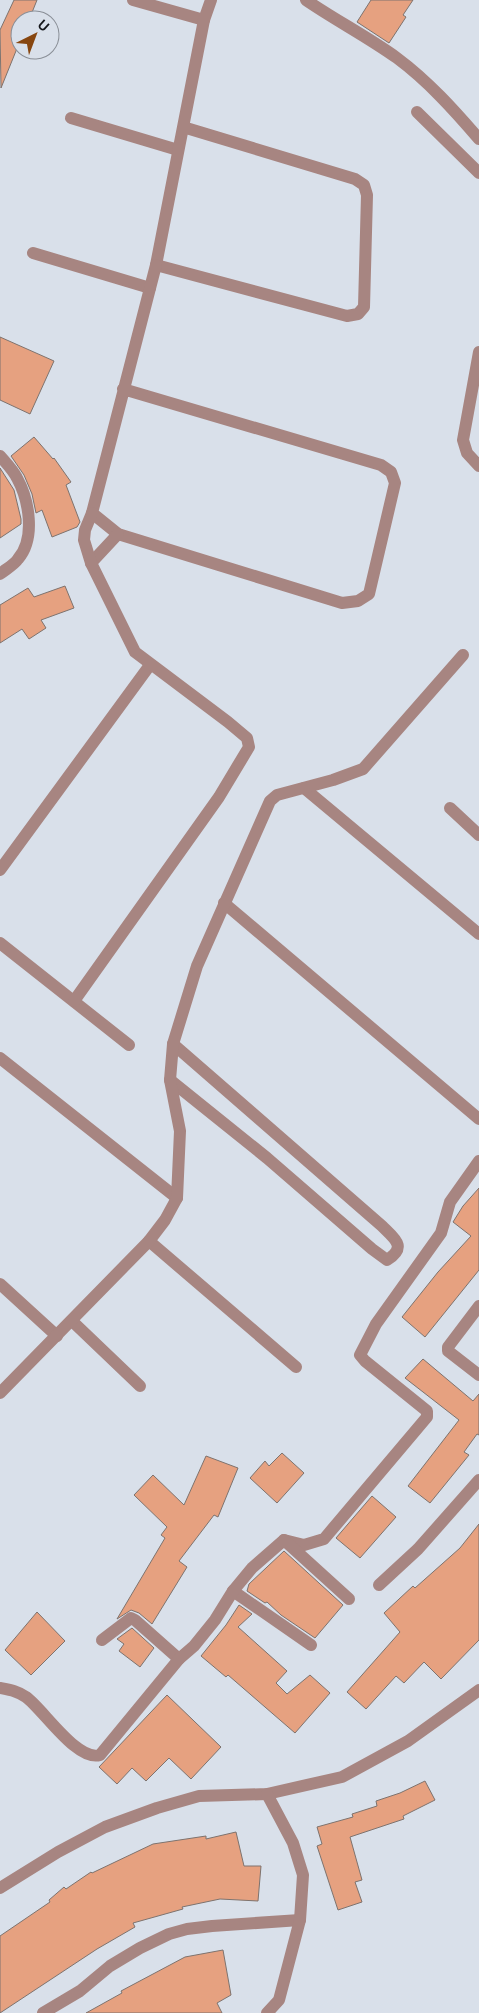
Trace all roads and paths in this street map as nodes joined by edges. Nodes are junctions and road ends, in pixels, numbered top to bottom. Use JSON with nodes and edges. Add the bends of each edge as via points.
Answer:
{"nodes":[{"id":1,"x":133,"y":0,"type":"edge"},
{"id":2,"x":211,"y":0,"type":"edge"},
{"id":3,"x":306,"y":0,"type":"edge"},
{"id":4,"x":204,"y":20,"type":"junction"},
{"id":5,"x":417,"y":112,"type":"dead end"},
{"id":6,"x":71,"y":118,"type":"dead end"},
{"id":7,"x":183,"y":127,"type":"junction"},
{"id":8,"x":479,"y":139,"type":"edge"},
{"id":9,"x":178,"y":150,"type":"junction"},
{"id":10,"x":479,"y":173,"type":"edge"},
{"id":11,"x":33,"y":253,"type":"dead end"},
{"id":12,"x":156,"y":265,"type":"junction"},
{"id":13,"x":150,"y":288,"type":"junction"},
{"id":14,"x":479,"y":352,"type":"edge"},
{"id":15,"x":123,"y":389,"type":"junction"},
{"id":16,"x":0,"y":456,"type":"edge"},
{"id":17,"x":479,"y":466,"type":"edge"},
{"id":18,"x":92,"y":513,"type":"junction"},
{"id":19,"x":118,"y":534,"type":"junction"},
{"id":20,"x":91,"y":563,"type":"junction"},
{"id":21,"x":0,"y":574,"type":"edge"},
{"id":22,"x":463,"y":655,"type":"dead end"},
{"id":23,"x":150,"y":665,"type":"junction"},
{"id":24,"x":304,"y":788,"type":"junction"},
{"id":25,"x":450,"y":808,"type":"dead end"},
{"id":26,"x":479,"y":834,"type":"edge"},
{"id":27,"x":0,"y":870,"type":"edge"},
{"id":28,"x":224,"y":902,"type":"junction"},
{"id":29,"x":479,"y":934,"type":"edge"},
{"id":30,"x":0,"y":943,"type":"edge"},
{"id":31,"x":74,"y":1001,"type":"junction"},
{"id":32,"x":173,"y":1044,"type":"junction"},
{"id":33,"x":129,"y":1045,"type":"dead end"},
{"id":34,"x":0,"y":1058,"type":"edge"},
{"id":35,"x":170,"y":1080,"type":"junction"},
{"id":36,"x":479,"y":1119,"type":"edge"},
{"id":37,"x":479,"y":1161,"type":"edge"},
{"id":38,"x":177,"y":1198,"type":"junction"},
{"id":39,"x":149,"y":1242,"type":"junction"},
{"id":40,"x":0,"y":1284,"type":"edge"},
{"id":41,"x":477,"y":1313,"type":"edge"},
{"id":42,"x":72,"y":1321,"type":"junction"},
{"id":43,"x":57,"y":1336,"type":"junction"},
{"id":44,"x":296,"y":1367,"type":"dead end"},
{"id":45,"x":479,"y":1374,"type":"edge"},
{"id":46,"x":140,"y":1386,"type":"dead end"},
{"id":47,"x":0,"y":1393,"type":"edge"},
{"id":48,"x":479,"y":1480,"type":"edge"},
{"id":49,"x":284,"y":1540,"type":"junction"},
{"id":50,"x":379,"y":1585,"type":"dead end"},
{"id":51,"x":233,"y":1592,"type":"junction"},
{"id":52,"x":349,"y":1599,"type":"dead end"},
{"id":53,"x":102,"y":1640,"type":"dead end"},
{"id":54,"x":311,"y":1645,"type":"dead end"},
{"id":55,"x":179,"y":1658,"type":"junction"},
{"id":56,"x":0,"y":1688,"type":"edge"},
{"id":57,"x":479,"y":1690,"type":"edge"},
{"id":58,"x":267,"y":1794,"type":"junction"},
{"id":59,"x":0,"y":1888,"type":"edge"},
{"id":60,"x":300,"y":1920,"type":"junction"},
{"id":61,"x":43,"y":2013,"type":"edge"},
{"id":62,"x":267,"y":2013,"type":"edge"}],
"edges":[{"from":1,"to":4,"type":"street"},
{"from":2,"to":4,"type":"street"},
{"from":3,"to":8,"type":"street","via":[[397,58],[453,108]]},
{"from":4,"to":7,"type":"street"},
{"from":5,"to":10,"type":"street"},
{"from":6,"to":9,"type":"street"},
{"from":7,"to":9,"type":"street"},
{"from":7,"to":12,"type":"street","via":[[355,179],[364,185],[367,195],[364,306],[358,314],[347,316]]},
{"from":9,"to":12,"type":"street"},
{"from":11,"to":13,"type":"street"},
{"from":12,"to":13,"type":"street"},
{"from":13,"to":15,"type":"street"},
{"from":14,"to":17,"type":"street","via":[[463,440],[467,453]]},
{"from":15,"to":18,"type":"street"},
{"from":15,"to":19,"type":"street","via":[[381,465],[391,472],[395,483],[369,594],[358,601],[342,603]]},
{"from":16,"to":21,"type":"street","via":[[19,483],[30,529],[23,553]]},
{"from":18,"to":19,"type":"street"},
{"from":18,"to":20,"type":"street","via":[[84,540]]},
{"from":19,"to":20,"type":"street"},
{"from":20,"to":23,"type":"street","via":[[135,652]]},
{"from":22,"to":24,"type":"street","via":[[363,769]]},
{"from":23,"to":27,"type":"street"},
{"from":23,"to":31,"type":"street","via":[[228,722],[247,738],[249,747],[219,797]]},
{"from":24,"to":28,"type":"street","via":[[277,795],[270,801]]},
{"from":24,"to":29,"type":"street"},
{"from":25,"to":26,"type":"street"},
{"from":28,"to":32,"type":"street","via":[[197,966]]},
{"from":28,"to":36,"type":"street"},
{"from":30,"to":31,"type":"street"},
{"from":31,"to":33,"type":"street"},
{"from":32,"to":35,"type":"street"},
{"from":32,"to":35,"type":"street","via":[[382,1226],[398,1242],[394,1256],[387,1260],[372,1249]]},
{"from":34,"to":38,"type":"street"},
{"from":35,"to":38,"type":"street","via":[[180,1131]]},
{"from":37,"to":49,"type":"street","via":[[450,1202],[441,1233],[376,1324],[360,1355],[427,1411],[427,1417],[324,1539],[304,1544]]},
{"from":38,"to":39,"type":"street"},
{"from":39,"to":42,"type":"street"},
{"from":39,"to":44,"type":"street"},
{"from":40,"to":43,"type":"street"},
{"from":41,"to":45,"type":"street","via":[[448,1344],[448,1351]]},
{"from":42,"to":43,"type":"street"},
{"from":42,"to":46,"type":"street"},
{"from":43,"to":47,"type":"street"},
{"from":48,"to":50,"type":"street","via":[[459,1505]]},
{"from":49,"to":51,"type":"street","via":[[252,1568]]},
{"from":49,"to":52,"type":"street"},
{"from":51,"to":54,"type":"street"},
{"from":51,"to":55,"type":"street","via":[[194,1646]]},
{"from":53,"to":55,"type":"street","via":[[131,1618]]},
{"from":55,"to":56,"type":"street","via":[[100,1755],[93,1757],[60,1733],[27,1698],[14,1690]]},
{"from":57,"to":58,"type":"street","via":[[408,1741],[342,1777]]},
{"from":58,"to":59,"type":"street","via":[[199,1796],[157,1808],[105,1827]]},
{"from":58,"to":60,"type":"street","via":[[293,1843],[303,1875]]},
{"from":60,"to":61,"type":"street","via":[[212,1926],[169,1934],[110,1966],[80,1991]]},
{"from":60,"to":62,"type":"street","via":[[279,2000]]}]}
